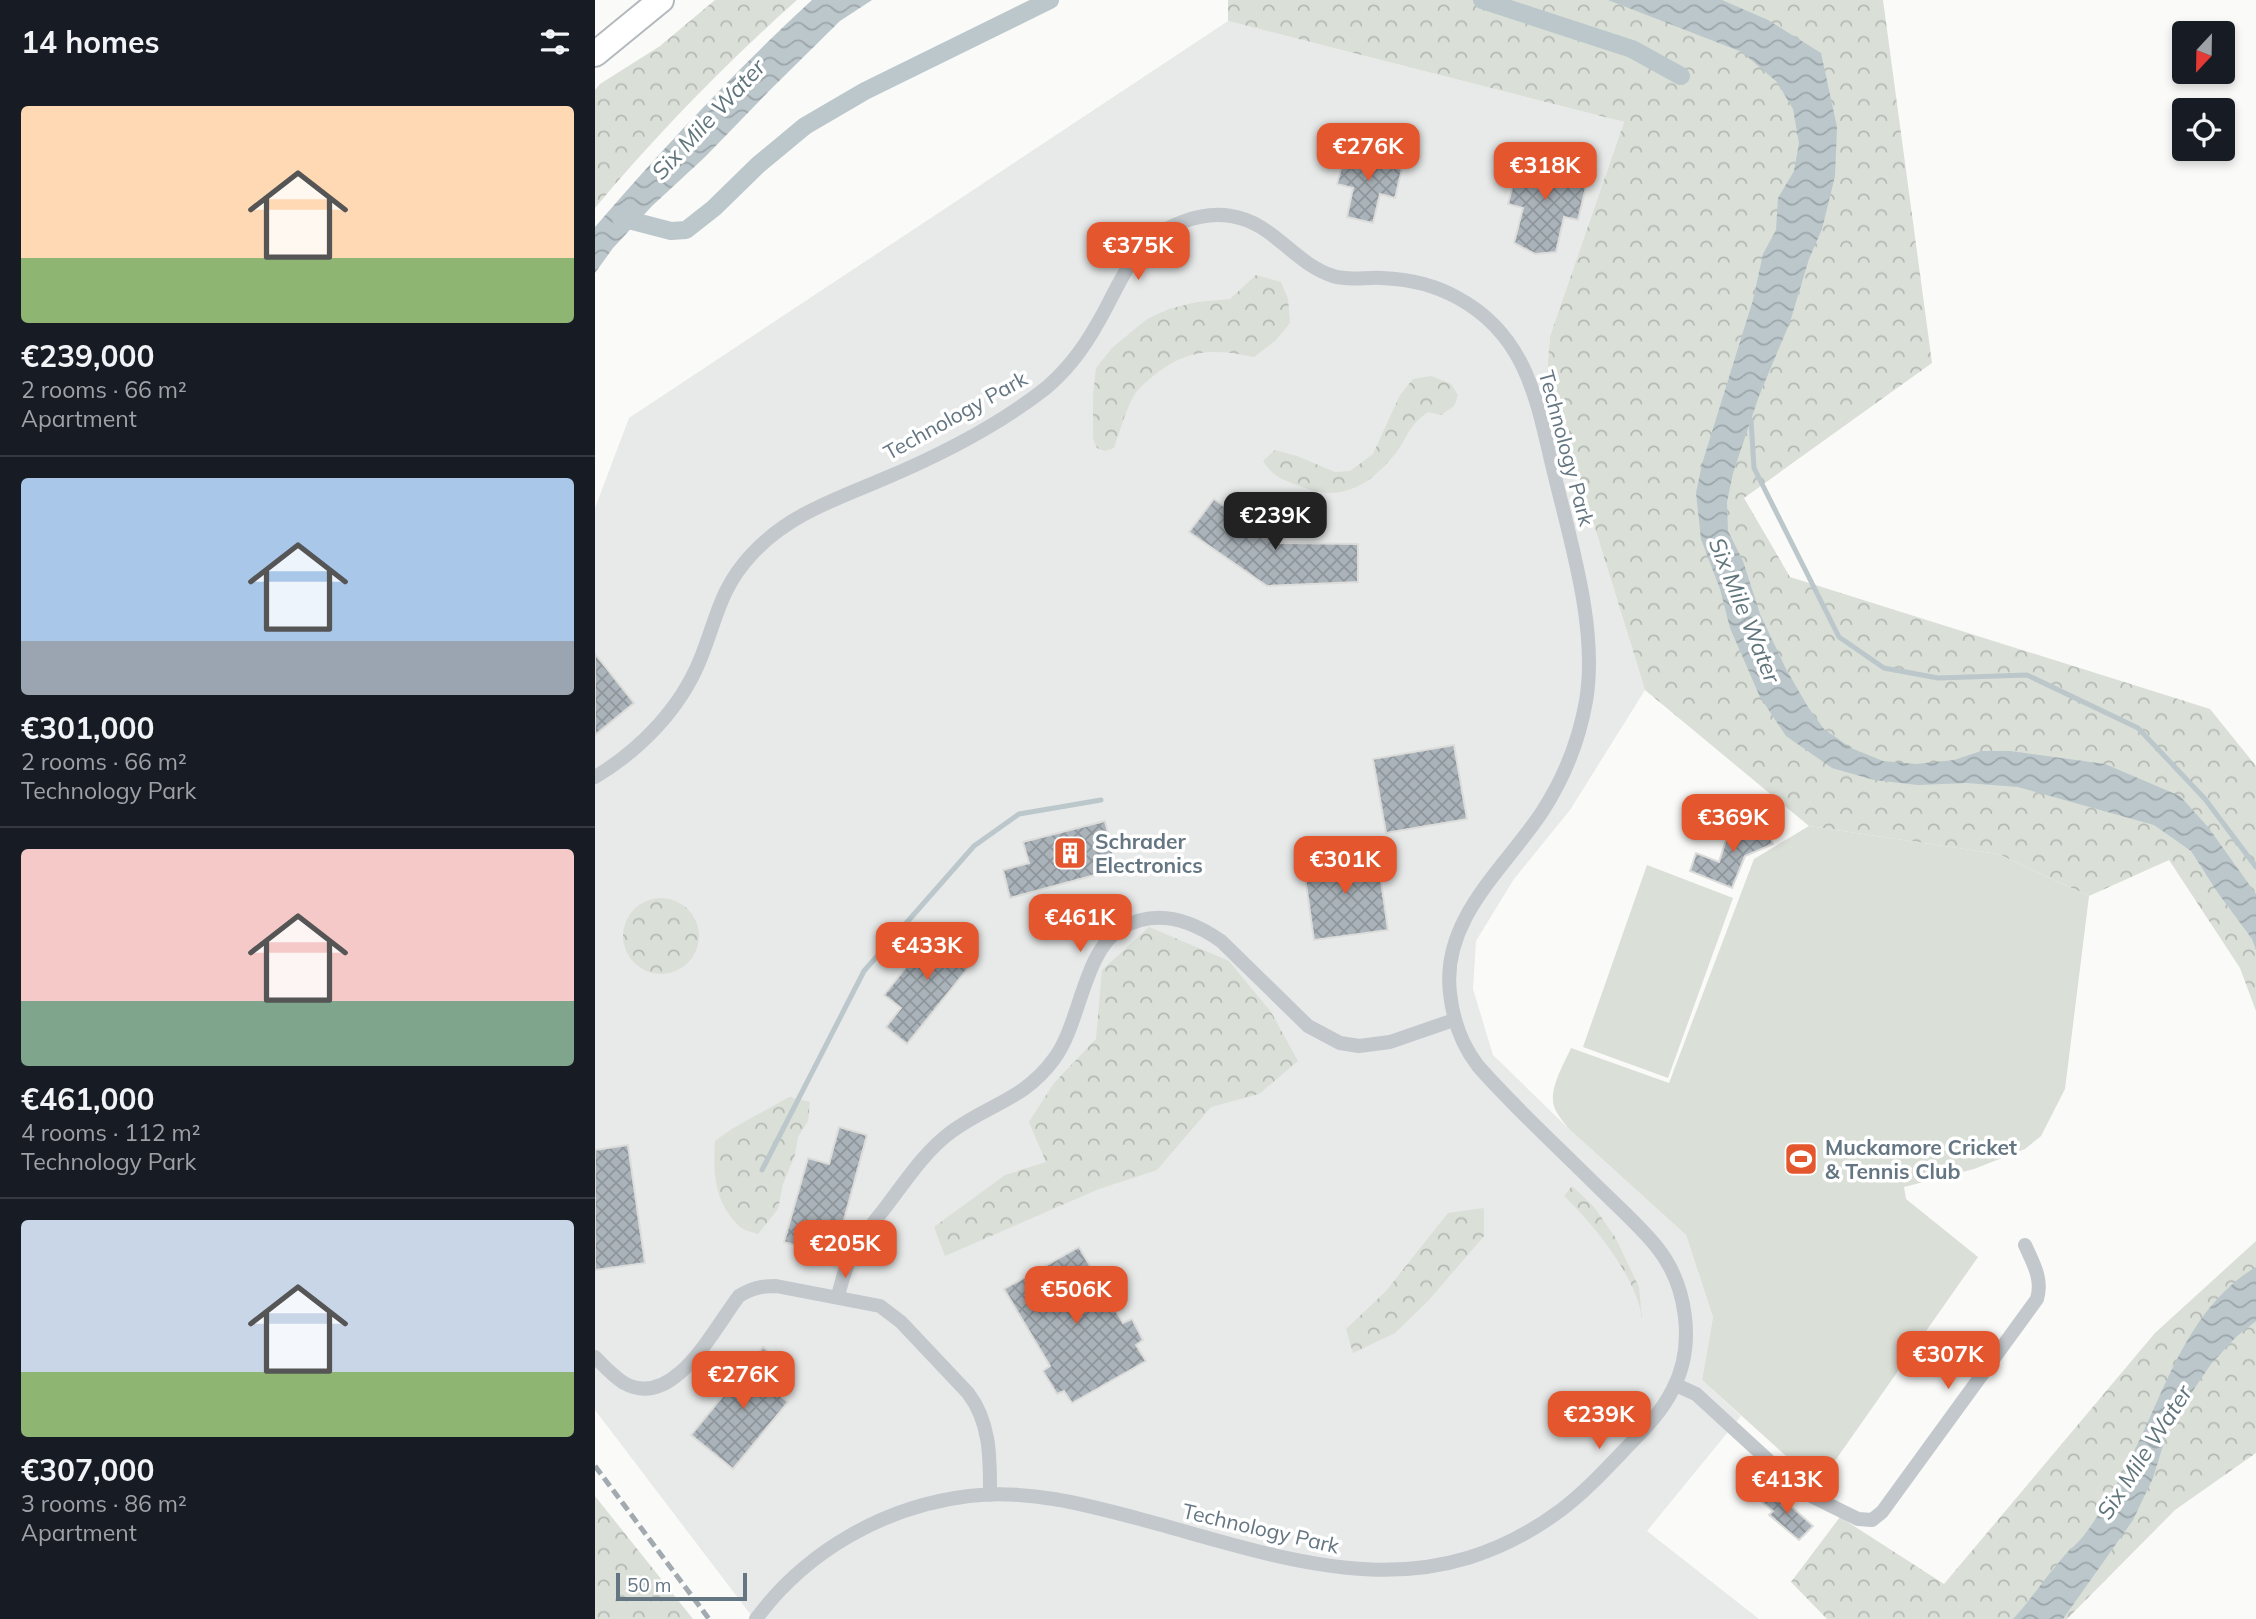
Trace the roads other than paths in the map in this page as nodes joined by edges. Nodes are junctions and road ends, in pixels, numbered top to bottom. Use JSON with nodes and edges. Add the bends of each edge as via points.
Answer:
{"nodes":[{"id":1,"x":661,"y":0,"type":"edge"},
{"id":2,"x":595,"y":54,"type":"edge"},
{"id":3,"x":595,"y":777,"type":"edge"},
{"id":4,"x":1454,"y":1020,"type":"junction"},
{"id":5,"x":2025,"y":1245,"type":"dead end"},
{"id":6,"x":838,"y":1297,"type":"junction"},
{"id":7,"x":595,"y":1357,"type":"edge"},
{"id":8,"x":1676,"y":1384,"type":"junction"},
{"id":9,"x":990,"y":1494,"type":"junction"},
{"id":10,"x":759,"y":1615,"type":"edge"}],
"edges":[{"from":1,"to":2,"type":"highway"},
{"from":3,"to":4,"type":"street","name":"Technology Park","via":[[644,740],[676,703],[698,666],[726,589],[770,536],[812,509],[951,447],[1045,388],[1079,352],[1132,258],[1156,234],[1206,215],[1242,218],[1263,227],[1308,264],[1339,278],[1414,281],[1462,300],[1509,342],[1523,364],[1539,408],[1584,604],[1590,651],[1587,697],[1574,749],[1546,806],[1477,898],[1454,940],[1449,976]]},
{"from":4,"to":6,"type":"street","via":[[1390,1042],[1340,1043],[1308,1027],[1210,933],[1172,918],[1135,922],[1120,929],[1100,951],[1068,1036],[1053,1060],[1031,1085],[935,1145],[854,1251]]},
{"from":4,"to":8,"type":"street","name":"Technology Park","via":[[1478,1066],[1642,1231],[1667,1262],[1677,1281],[1685,1318],[1685,1351]]},
{"from":5,"to":8,"type":"street","via":[[2039,1277],[2037,1299],[1872,1520],[1858,1519],[1803,1492],[1696,1394]]},
{"from":6,"to":7,"type":"street","via":[[776,1286],[750,1289],[733,1304],[687,1368],[659,1387],[626,1384]]},
{"from":6,"to":9,"type":"street","via":[[889,1311],[973,1399],[987,1437]]},
{"from":8,"to":9,"type":"street","name":"Technology Park","via":[[1644,1430],[1560,1511],[1489,1550],[1437,1565],[1388,1571],[1342,1569],[1072,1502]]},
{"from":9,"to":10,"type":"street","name":"Technology Park","via":[[926,1504],[862,1529],[804,1569]]}]}
